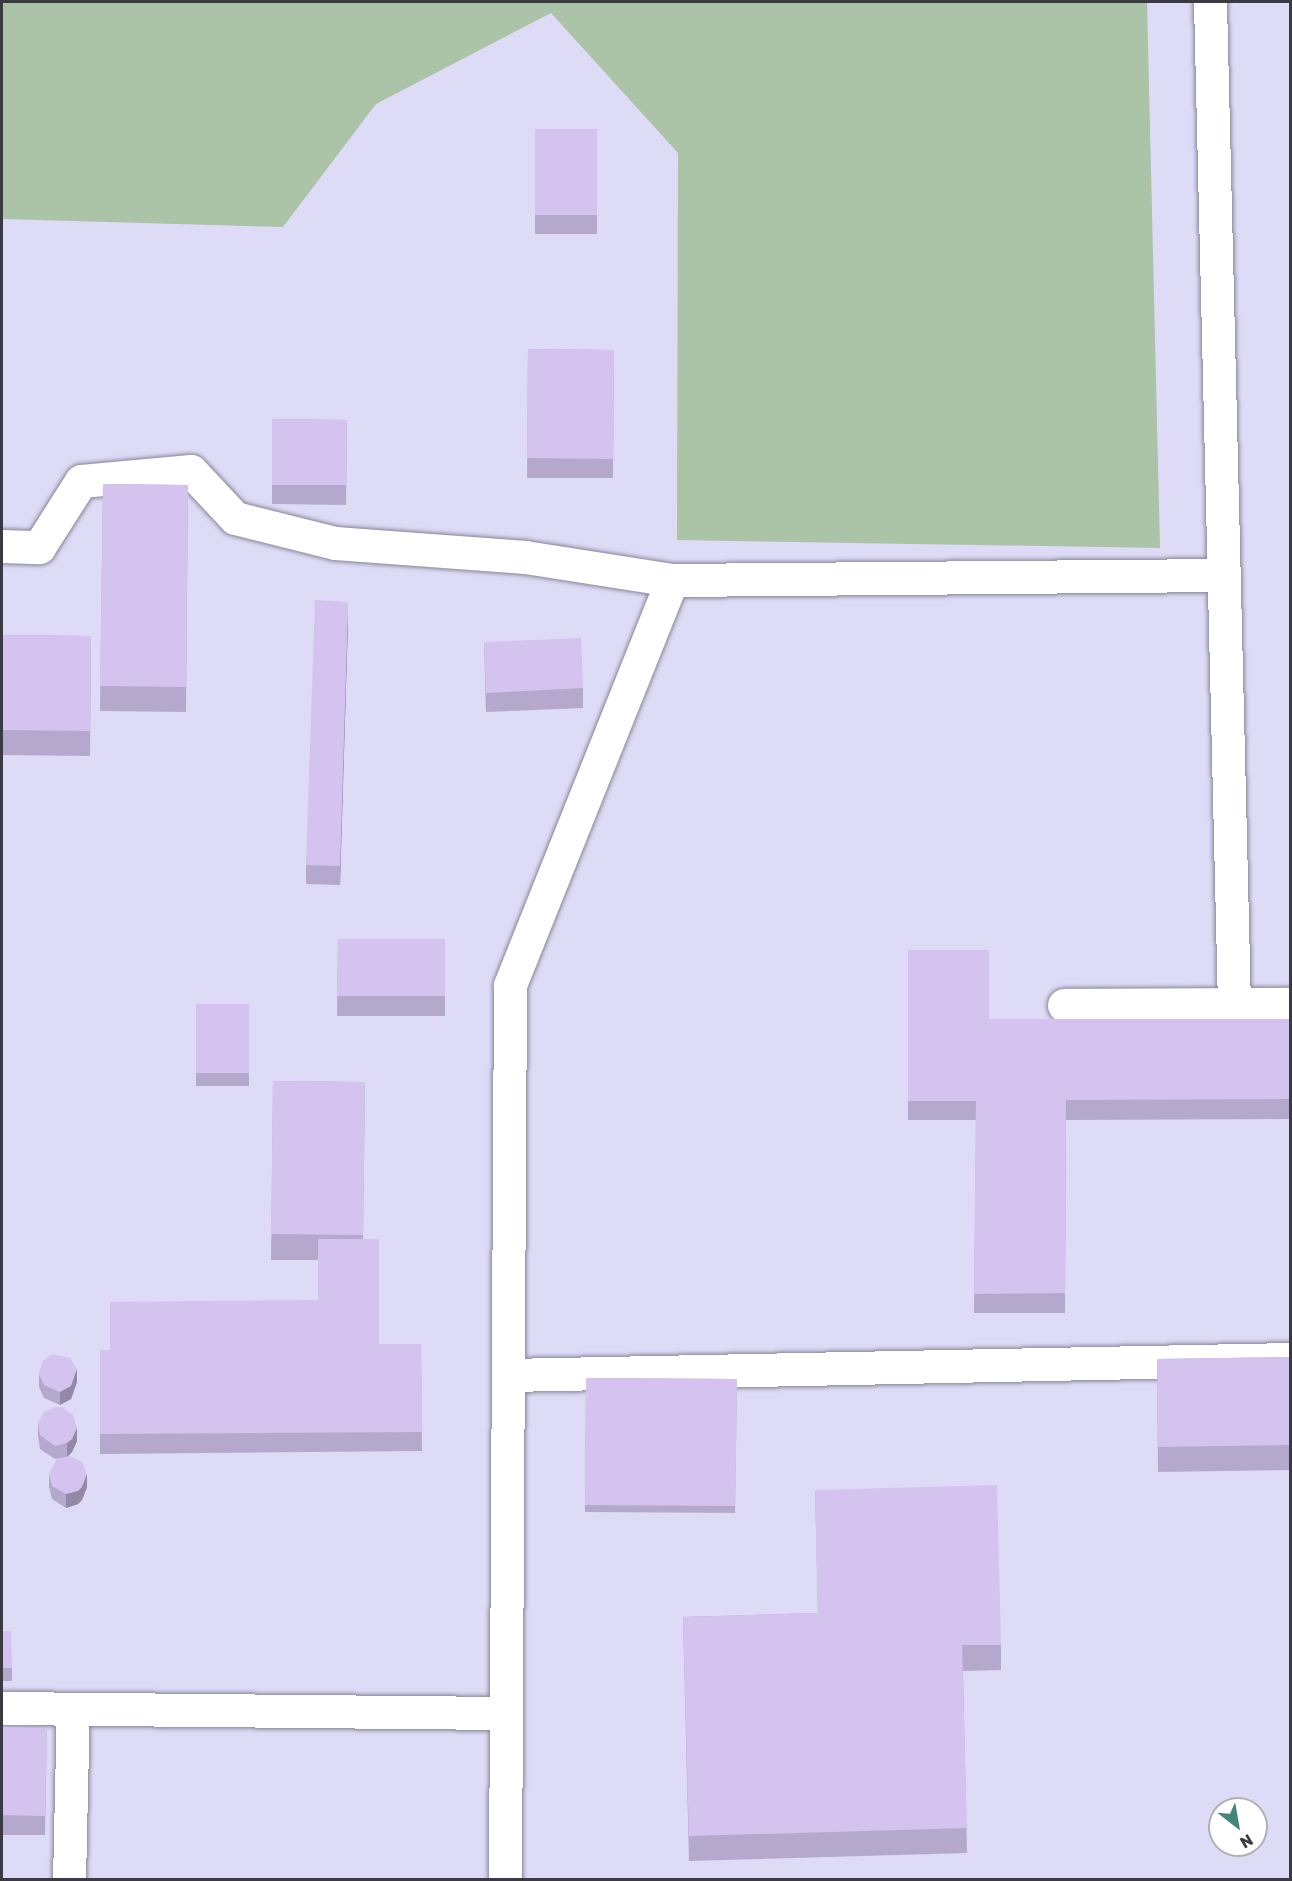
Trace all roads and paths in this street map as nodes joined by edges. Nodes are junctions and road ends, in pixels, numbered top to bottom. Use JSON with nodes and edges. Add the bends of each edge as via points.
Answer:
{"nodes":[{"id":1,"x":1210,"y":2,"type":"edge"},
{"id":2,"x":2,"y":546,"type":"edge"},
{"id":3,"x":1224,"y":575,"type":"junction"},
{"id":4,"x":672,"y":580,"type":"junction"},
{"id":5,"x":1234,"y":1003,"type":"junction"},
{"id":6,"x":1290,"y":1004,"type":"edge"},
{"id":7,"x":1064,"y":1005,"type":"dead end"},
{"id":8,"x":1290,"y":1359,"type":"edge"},
{"id":9,"x":508,"y":1375,"type":"junction"},
{"id":10,"x":2,"y":1708,"type":"edge"},
{"id":11,"x":73,"y":1708,"type":"junction"},
{"id":12,"x":506,"y":1713,"type":"junction"},
{"id":13,"x":69,"y":1880,"type":"edge"},
{"id":14,"x":505,"y":1880,"type":"edge"}],
"edges":[{"from":1,"to":3,"type":"lane"},
{"from":2,"to":4,"type":"lane","via":[[39,547],[81,481],[190,471],[235,518],[335,543],[525,557]]},
{"from":3,"to":4,"type":"lane"},
{"from":3,"to":5,"type":"lane"},
{"from":4,"to":9,"type":"lane","via":[[510,986]]},
{"from":5,"to":6,"type":"lane"},
{"from":5,"to":7,"type":"lane"},
{"from":8,"to":9,"type":"lane"},
{"from":9,"to":12,"type":"lane"},
{"from":10,"to":11,"type":"lane"},
{"from":11,"to":12,"type":"lane"},
{"from":11,"to":13,"type":"lane"},
{"from":12,"to":14,"type":"lane"}]}
